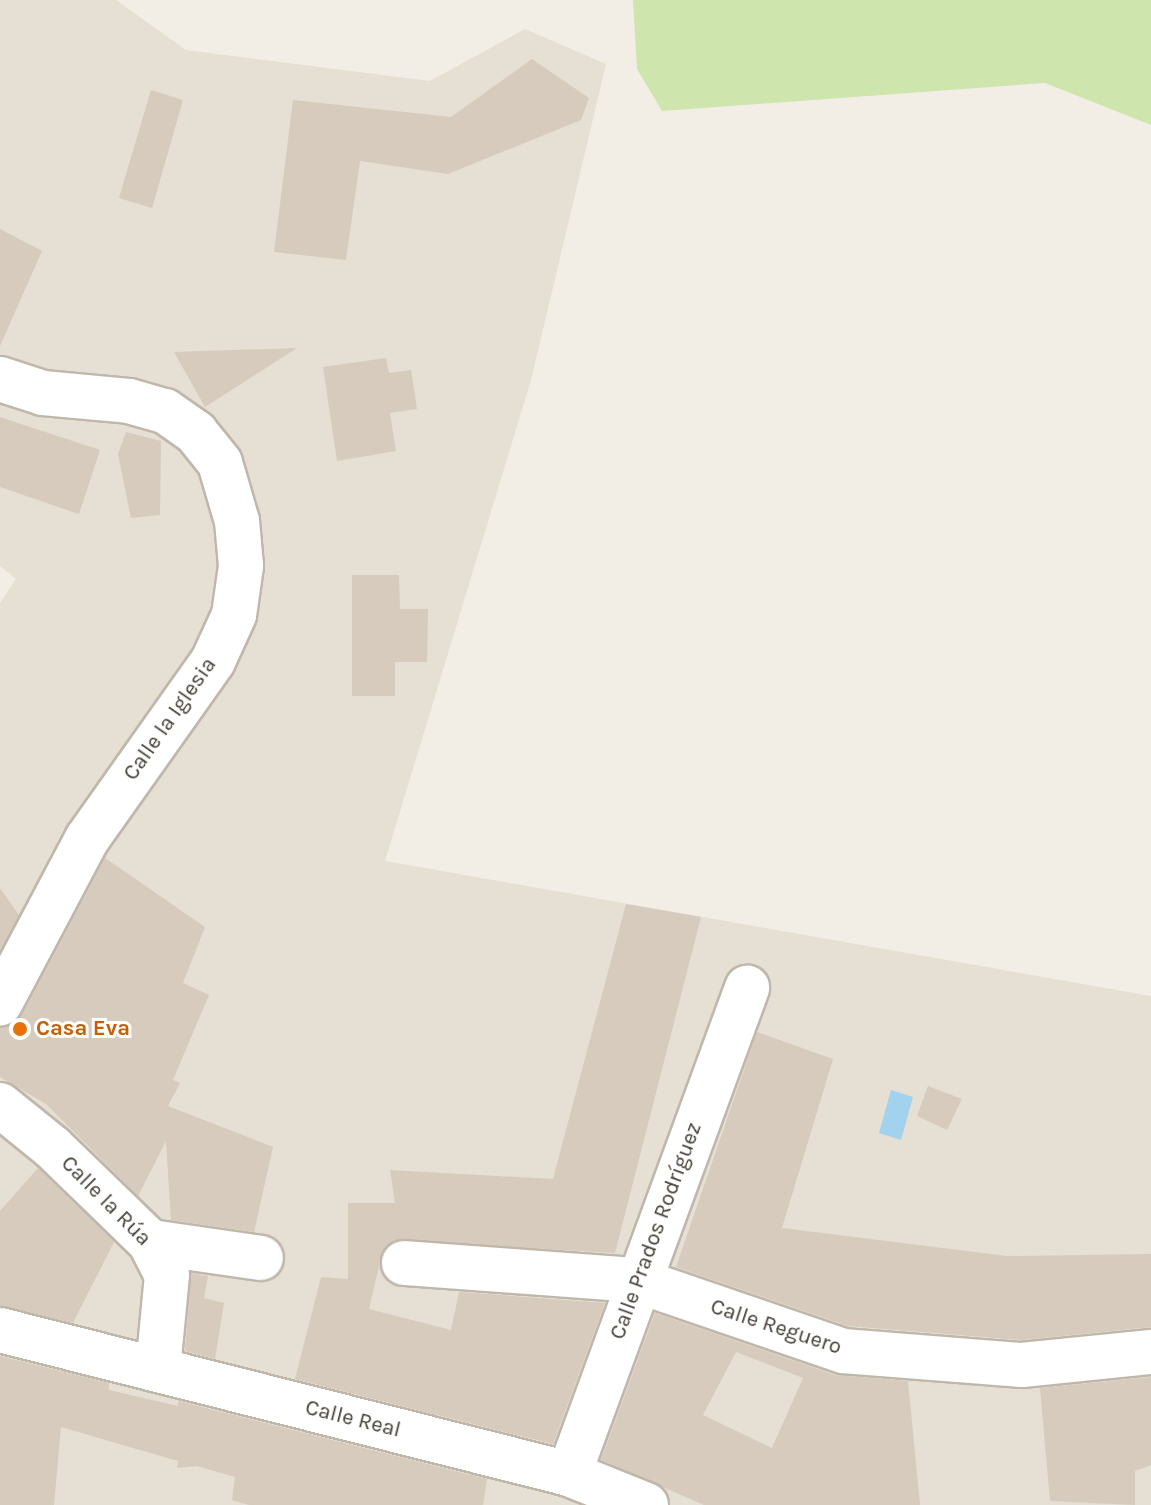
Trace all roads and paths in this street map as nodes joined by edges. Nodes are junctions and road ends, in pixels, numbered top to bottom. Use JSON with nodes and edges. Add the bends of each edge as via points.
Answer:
{"nodes":[{"id":1,"x":0,"y":379,"type":"edge"},
{"id":2,"x":747,"y":988,"type":"dead end"},
{"id":3,"x":0,"y":1003,"type":"edge"},
{"id":4,"x":0,"y":1105,"type":"edge"},
{"id":5,"x":150,"y":1242,"type":"junction"},
{"id":6,"x":261,"y":1258,"type":"dead end"},
{"id":7,"x":404,"y":1263,"type":"dead end"},
{"id":8,"x":636,"y":1280,"type":"junction"},
{"id":9,"x":0,"y":1330,"type":"edge"},
{"id":10,"x":0,"y":1340,"type":"edge"},
{"id":11,"x":57,"y":1343,"type":"junction"},
{"id":12,"x":1151,"y":1352,"type":"edge"},
{"id":13,"x":158,"y":1368,"type":"junction"},
{"id":14,"x":569,"y":1474,"type":"junction"},
{"id":15,"x":646,"y":1505,"type":"edge"}],
"edges":[{"from":1,"to":3,"type":"street","name":"Calle la Iglesia","via":[[43,393],[129,401],[165,411],[196,433],[220,463],[237,521],[241,566],[234,615],[213,661],[100,819]]},
{"from":2,"to":8,"type":"street","name":"Calle Prados Rodríguez"},
{"from":4,"to":5,"type":"street","name":"Calle la Rúa","via":[[52,1147]]},
{"from":5,"to":6,"type":"street"},
{"from":5,"to":13,"type":"street","name":"Calle la Rúa","via":[[167,1275]]},
{"from":7,"to":8,"type":"street","name":"Calle Reguero"},
{"from":8,"to":12,"type":"street","name":"Calle Reguero","via":[[843,1351],[1022,1365]]},
{"from":8,"to":14,"type":"street","name":"Calle Prados Rodríguez"},
{"from":9,"to":11,"type":"street","name":"Calle Real"},
{"from":10,"to":11,"type":"street","name":"Calle Real"},
{"from":11,"to":13,"type":"street","name":"Calle Real"},
{"from":13,"to":14,"type":"street","name":"Calle Real"},
{"from":14,"to":15,"type":"street","name":"Calle Real"}]}
